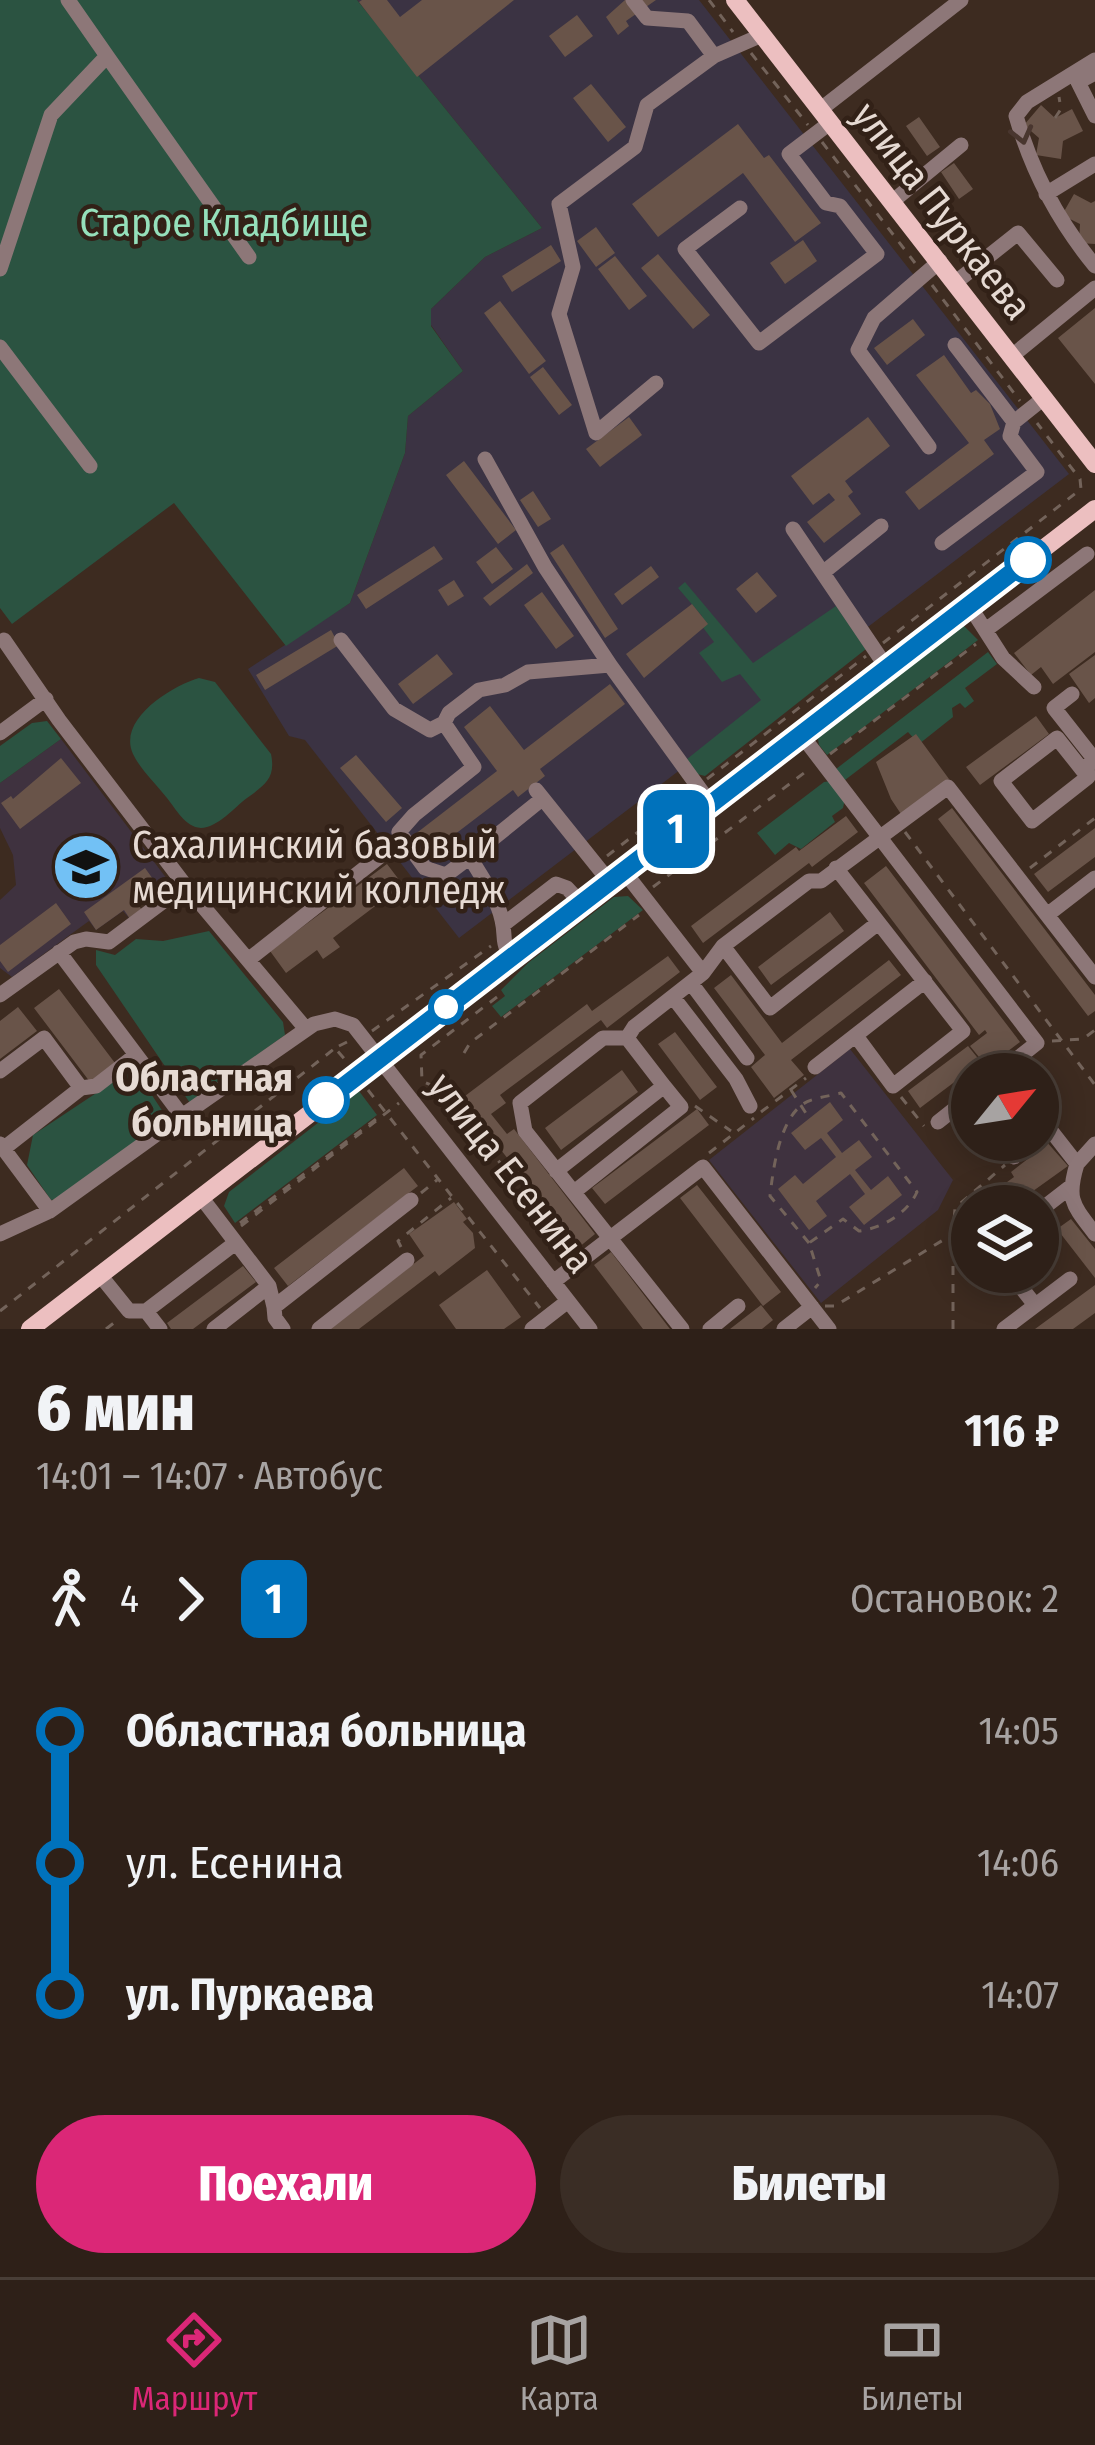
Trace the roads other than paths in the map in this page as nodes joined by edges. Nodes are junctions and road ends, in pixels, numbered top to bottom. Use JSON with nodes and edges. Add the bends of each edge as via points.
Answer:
{"nodes":[{"id":1,"x":68,"y":0,"type":"edge"},
{"id":2,"x":633,"y":0,"type":"edge"},
{"id":3,"x":735,"y":0,"type":"edge"},
{"id":4,"x":961,"y":0,"type":"edge"},
{"id":5,"x":762,"y":35,"type":"junction"},
{"id":6,"x":107,"y":56,"type":"junction"},
{"id":7,"x":714,"y":56,"type":"junction"},
{"id":8,"x":1095,"y":60,"type":"edge"},
{"id":9,"x":1095,"y":73,"type":"edge"},
{"id":10,"x":1095,"y":116,"type":"edge"},
{"id":11,"x":822,"y":122,"type":"junction"},
{"id":12,"x":961,"y":145,"type":"dead end"},
{"id":13,"x":1095,"y":164,"type":"edge"},
{"id":14,"x":1046,"y":194,"type":"junction"},
{"id":15,"x":893,"y":201,"type":"junction"},
{"id":16,"x":740,"y":208,"type":"dead end"},
{"id":17,"x":249,"y":256,"type":"dead end"},
{"id":18,"x":940,"y":261,"type":"junction"},
{"id":19,"x":1095,"y":265,"type":"edge"},
{"id":20,"x":0,"y":269,"type":"edge"},
{"id":21,"x":1057,"y":280,"type":"dead end"},
{"id":22,"x":956,"y":282,"type":"junction"},
{"id":23,"x":1095,"y":288,"type":"edge"},
{"id":24,"x":956,"y":345,"type":"dead end"},
{"id":25,"x":0,"y":346,"type":"edge"},
{"id":26,"x":1012,"y":356,"type":"junction"},
{"id":27,"x":656,"y":383,"type":"dead end"},
{"id":28,"x":1044,"y":398,"type":"junction"},
{"id":29,"x":1021,"y":416,"type":"junction"},
{"id":30,"x":929,"y":447,"type":"dead end"},
{"id":31,"x":485,"y":459,"type":"dead end"},
{"id":32,"x":1086,"y":464,"type":"edge"},
{"id":33,"x":90,"y":466,"type":"dead end"},
{"id":34,"x":1088,"y":507,"type":"edge"},
{"id":35,"x":880,"y":526,"type":"dead end"},
{"id":36,"x":793,"y":529,"type":"dead end"},
{"id":37,"x":942,"y":543,"type":"dead end"},
{"id":38,"x":1087,"y":554,"type":"dead end"},
{"id":39,"x":824,"y":571,"type":"junction"},
{"id":40,"x":969,"y":605,"type":"junction"},
{"id":41,"x":988,"y":631,"type":"junction"},
{"id":42,"x":4,"y":640,"type":"dead end"},
{"id":43,"x":341,"y":640,"type":"dead end"},
{"id":44,"x":610,"y":664,"type":"junction"},
{"id":45,"x":886,"y":668,"type":"junction"},
{"id":46,"x":1034,"y":687,"type":"dead end"},
{"id":47,"x":1072,"y":694,"type":"dead end"},
{"id":48,"x":46,"y":699,"type":"junction"},
{"id":49,"x":444,"y":723,"type":"junction"},
{"id":50,"x":0,"y":733,"type":"edge"},
{"id":51,"x":800,"y":734,"type":"junction"},
{"id":52,"x":1088,"y":777,"type":"junction"},
{"id":53,"x":710,"y":803,"type":"junction"},
{"id":54,"x":880,"y":836,"type":"junction"},
{"id":55,"x":379,"y":857,"type":"dead end"},
{"id":56,"x":470,"y":857,"type":"junction"},
{"id":57,"x":836,"y":868,"type":"junction"},
{"id":58,"x":616,"y":876,"type":"junction"},
{"id":59,"x":1095,"y":878,"type":"edge"},
{"id":60,"x":184,"y":885,"type":"junction"},
{"id":61,"x":580,"y":903,"type":"junction"},
{"id":62,"x":1047,"y":915,"type":"junction"},
{"id":63,"x":878,"y":923,"type":"junction"},
{"id":64,"x":505,"y":940,"type":"junction"},
{"id":65,"x":723,"y":946,"type":"junction"},
{"id":66,"x":59,"y":952,"type":"junction"},
{"id":67,"x":248,"y":960,"type":"junction"},
{"id":68,"x":1095,"y":977,"type":"edge"},
{"id":69,"x":697,"y":978,"type":"junction"},
{"id":70,"x":925,"y":981,"type":"junction"},
{"id":71,"x":3,"y":987,"type":"edge"},
{"id":72,"x":673,"y":997,"type":"junction"},
{"id":73,"x":306,"y":1029,"type":"junction"},
{"id":74,"x":856,"y":1036,"type":"junction"},
{"id":75,"x":627,"y":1038,"type":"junction"},
{"id":76,"x":1025,"y":1053,"type":"edge"},
{"id":77,"x":136,"y":1054,"type":"junction"},
{"id":78,"x":380,"y":1057,"type":"junction"},
{"id":79,"x":747,"y":1058,"type":"dead end"},
{"id":80,"x":815,"y":1067,"type":"dead end"},
{"id":81,"x":0,"y":1071,"type":"edge"},
{"id":82,"x":664,"y":1086,"type":"junction"},
{"id":83,"x":81,"y":1088,"type":"junction"},
{"id":84,"x":750,"y":1106,"type":"dead end"},
{"id":85,"x":951,"y":1113,"type":"edge"},
{"id":86,"x":182,"y":1116,"type":"junction"},
{"id":87,"x":938,"y":1122,"type":"road end"},
{"id":88,"x":1059,"y":1141,"type":"edge"},
{"id":89,"x":1095,"y":1144,"type":"edge"},
{"id":90,"x":2,"y":1146,"type":"edge"},
{"id":91,"x":1077,"y":1164,"type":"junction"},
{"id":92,"x":556,"y":1171,"type":"junction"},
{"id":93,"x":1070,"y":1188,"type":"junction"},
{"id":94,"x":574,"y":1192,"type":"junction"},
{"id":95,"x":1059,"y":1196,"type":"edge"},
{"id":96,"x":201,"y":1197,"type":"junction"},
{"id":97,"x":411,"y":1200,"type":"road end"},
{"id":98,"x":50,"y":1210,"type":"junction"},
{"id":99,"x":0,"y":1234,"type":"edge"},
{"id":100,"x":1095,"y":1234,"type":"edge"},
{"id":101,"x":234,"y":1238,"type":"junction"},
{"id":102,"x":610,"y":1238,"type":"junction"},
{"id":103,"x":406,"y":1260,"type":"road end"},
{"id":104,"x":100,"y":1275,"type":"junction"},
{"id":105,"x":1070,"y":1279,"type":"dead end"},
{"id":106,"x":553,"y":1282,"type":"junction"},
{"id":107,"x":268,"y":1286,"type":"junction"},
{"id":108,"x":1026,"y":1293,"type":"edge"},
{"id":109,"x":568,"y":1301,"type":"junction"},
{"id":110,"x":808,"y":1303,"type":"junction"},
{"id":111,"x":1035,"y":1305,"type":"junction"},
{"id":112,"x":274,"y":1306,"type":"junction"},
{"id":113,"x":739,"y":1306,"type":"dead end"},
{"id":114,"x":138,"y":1311,"type":"junction"},
{"id":115,"x":30,"y":1329,"type":"edge"},
{"id":116,"x":160,"y":1329,"type":"edge"},
{"id":117,"x":214,"y":1329,"type":"edge"},
{"id":118,"x":283,"y":1329,"type":"edge"},
{"id":119,"x":319,"y":1329,"type":"edge"},
{"id":120,"x":532,"y":1329,"type":"edge"},
{"id":121,"x":590,"y":1329,"type":"edge"},
{"id":122,"x":682,"y":1329,"type":"edge"},
{"id":123,"x":710,"y":1329,"type":"edge"},
{"id":124,"x":784,"y":1329,"type":"edge"},
{"id":125,"x":829,"y":1329,"type":"edge"},
{"id":126,"x":1004,"y":1329,"type":"edge"}],
"edges":[{"from":1,"to":6,"type":"street"},
{"from":2,"to":7,"type":"street","via":[[647,18],[688,21]]},
{"from":3,"to":5,"type":"main road","name":"улица Пуркаева"},
{"from":4,"to":11,"type":"street"},
{"from":5,"to":7,"type":"street"},
{"from":5,"to":11,"type":"main road","name":"улица Пуркаева"},
{"from":6,"to":17,"type":"street"},
{"from":6,"to":20,"type":"street","via":[[51,115]]},
{"from":7,"to":27,"type":"street","via":[[647,105],[635,147],[559,204],[573,267],[559,314],[596,433]]},
{"from":8,"to":14,"type":"street","one_way":true,"via":[[1016,116]]},
{"from":9,"to":10,"type":"street","via":[[1078,82]]},
{"from":11,"to":15,"type":"main road","name":"улица Пуркаева"},
{"from":11,"to":16,"type":"street","via":[[789,154],[877,254],[759,343],[685,249]]},
{"from":12,"to":15,"type":"street"},
{"from":13,"to":14,"type":"street"},
{"from":14,"to":19,"type":"street"},
{"from":15,"to":18,"type":"main road","name":"улица Пуркаева"},
{"from":18,"to":22,"type":"main road","name":"улица Пуркаева"},
{"from":18,"to":30,"type":"street","via":[[874,318],[858,350]]},
{"from":21,"to":22,"type":"street","via":[[1018,232]]},
{"from":22,"to":26,"type":"main road","name":"улица Пуркаева"},
{"from":23,"to":26,"type":"street"},
{"from":24,"to":29,"type":"street"},
{"from":25,"to":33,"type":"street"},
{"from":26,"to":28,"type":"main road","name":"улица Пуркаева"},
{"from":28,"to":29,"type":"street"},
{"from":28,"to":32,"type":"main road","name":"улица Пуркаева"},
{"from":29,"to":37,"type":"street","via":[[1010,436],[1037,472]]},
{"from":31,"to":44,"type":"street"},
{"from":34,"to":40,"type":"main road"},
{"from":35,"to":39,"type":"street"},
{"from":36,"to":39,"type":"street"},
{"from":38,"to":41,"type":"street"},
{"from":39,"to":45,"type":"street"},
{"from":40,"to":41,"type":"street"},
{"from":40,"to":45,"type":"main road"},
{"from":41,"to":46,"type":"street"},
{"from":42,"to":48,"type":"street"},
{"from":43,"to":49,"type":"street","via":[[394,709],[430,730]]},
{"from":44,"to":49,"type":"street","via":[[528,672],[479,690]]},
{"from":44,"to":53,"type":"street"},
{"from":45,"to":51,"type":"main road"},
{"from":47,"to":52,"type":"street","via":[[1054,708],[1095,760]]},
{"from":48,"to":50,"type":"street"},
{"from":48,"to":60,"type":"street"},
{"from":49,"to":56,"type":"street","via":[[474,767],[399,832],[425,868],[446,875]]},
{"from":51,"to":53,"type":"main road"},
{"from":51,"to":54,"type":"street"},
{"from":52,"to":52,"type":"street","via":[[1032,821],[1001,781],[1057,738]]},
{"from":53,"to":58,"type":"main road"},
{"from":54,"to":57,"type":"street"},
{"from":54,"to":62,"type":"street","via":[[948,787]]},
{"from":54,"to":76,"type":"street","via":[[1036,1043]]},
{"from":55,"to":67,"type":"street"},
{"from":56,"to":58,"type":"street","via":[[539,795],[594,866]]},
{"from":56,"to":64,"type":"street"},
{"from":57,"to":63,"type":"street"},
{"from":57,"to":65,"type":"street"},
{"from":58,"to":61,"type":"main road"},
{"from":58,"to":69,"type":"street","via":[[646,901]]},
{"from":59,"to":62,"type":"street"},
{"from":60,"to":66,"type":"street","via":[[109,943],[86,939]]},
{"from":60,"to":67,"type":"street"},
{"from":61,"to":64,"type":"main road"},
{"from":61,"to":64,"type":"street","via":[[556,884]]},
{"from":62,"to":68,"type":"street"},
{"from":63,"to":65,"type":"street","via":[[770,1008]]},
{"from":63,"to":70,"type":"street"},
{"from":64,"to":78,"type":"main road"},
{"from":65,"to":69,"type":"street"},
{"from":66,"to":71,"type":"street"},
{"from":66,"to":77,"type":"street"},
{"from":67,"to":73,"type":"street"},
{"from":69,"to":72,"type":"street"},
{"from":69,"to":79,"type":"street"},
{"from":70,"to":74,"type":"street"},
{"from":70,"to":74,"type":"street","via":[[963,1031],[893,1086]]},
{"from":72,"to":75,"type":"street"},
{"from":72,"to":84,"type":"street"},
{"from":73,"to":78,"type":"street","name":"улица Есенина","via":[[322,1020],[353,1025]]},
{"from":73,"to":86,"type":"street"},
{"from":74,"to":80,"type":"street"},
{"from":75,"to":82,"type":"street"},
{"from":75,"to":92,"type":"street","via":[[603,1038],[520,1103],[524,1131]]},
{"from":77,"to":83,"type":"street","via":[[96,1086]]},
{"from":77,"to":86,"type":"street"},
{"from":78,"to":96,"type":"main road"},
{"from":78,"to":106,"type":"street","name":"улица Есенина"},
{"from":81,"to":83,"type":"street","via":[[44,1038]]},
{"from":82,"to":92,"type":"street"},
{"from":82,"to":94,"type":"street","via":[[681,1107]]},
{"from":83,"to":90,"type":"street"},
{"from":85,"to":87,"type":"street"},
{"from":86,"to":98,"type":"street"},
{"from":88,"to":91,"type":"street"},
{"from":89,"to":91,"type":"street"},
{"from":90,"to":98,"type":"street"},
{"from":91,"to":93,"type":"street"},
{"from":92,"to":94,"type":"street"},
{"from":93,"to":95,"type":"street"},
{"from":93,"to":100,"type":"street"},
{"from":94,"to":102,"type":"street"},
{"from":96,"to":101,"type":"street"},
{"from":96,"to":104,"type":"main road"},
{"from":97,"to":112,"type":"street"},
{"from":98,"to":99,"type":"street"},
{"from":101,"to":107,"type":"street"},
{"from":101,"to":114,"type":"street"},
{"from":102,"to":106,"type":"street"},
{"from":102,"to":110,"type":"street","via":[[703,1167]]},
{"from":102,"to":122,"type":"street"},
{"from":103,"to":119,"type":"street"},
{"from":104,"to":114,"type":"street"},
{"from":104,"to":115,"type":"main road"},
{"from":105,"to":111,"type":"street"},
{"from":106,"to":109,"type":"street","name":"улица Есенина"},
{"from":107,"to":112,"type":"street"},
{"from":107,"to":117,"type":"street"},
{"from":108,"to":111,"type":"street"},
{"from":109,"to":120,"type":"street"},
{"from":109,"to":121,"type":"street","name":"улица Есенина"},
{"from":110,"to":124,"type":"street"},
{"from":110,"to":125,"type":"street"},
{"from":111,"to":126,"type":"street"},
{"from":112,"to":118,"type":"street"},
{"from":113,"to":123,"type":"street"},
{"from":114,"to":116,"type":"street"}]}
